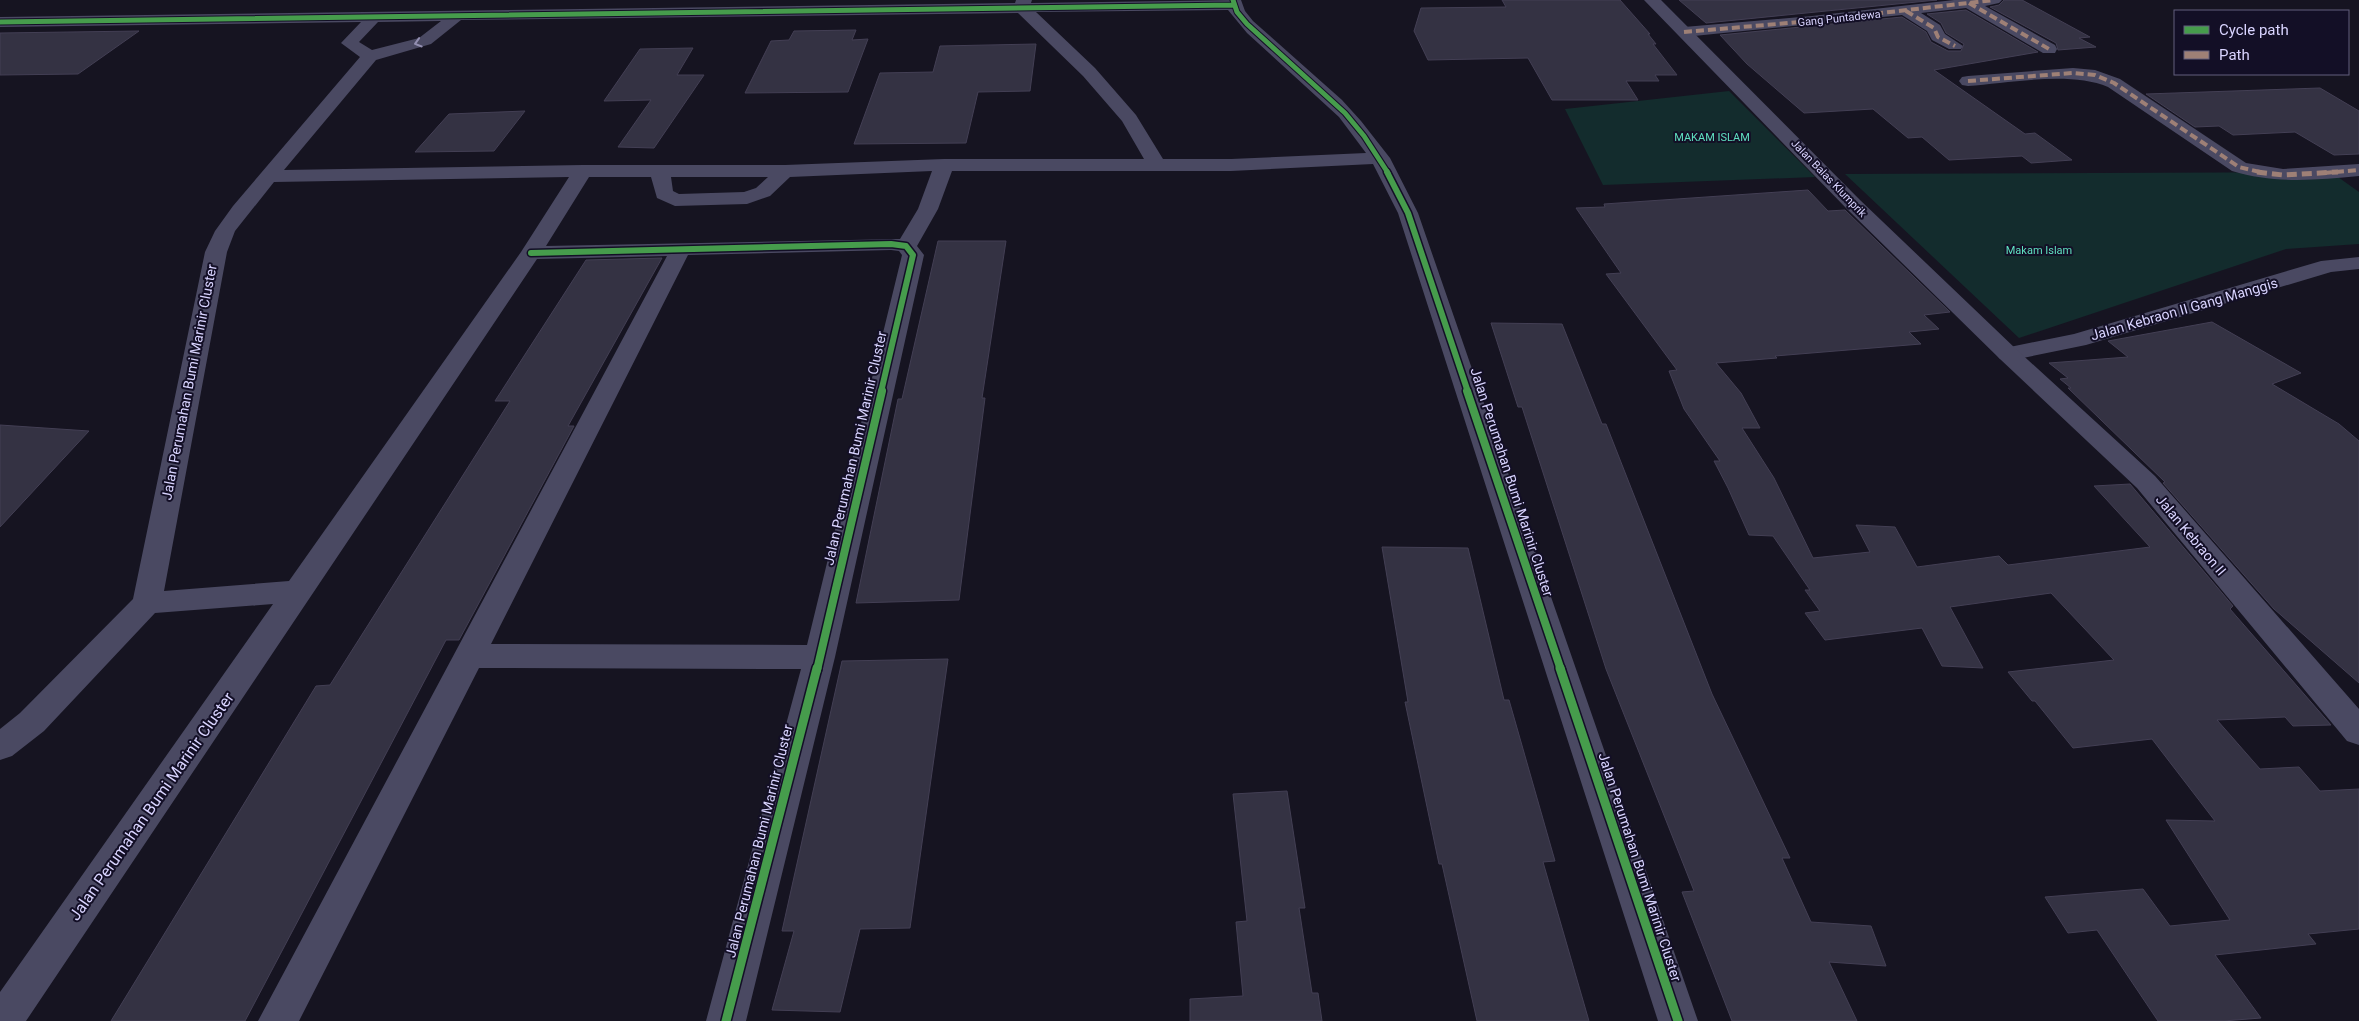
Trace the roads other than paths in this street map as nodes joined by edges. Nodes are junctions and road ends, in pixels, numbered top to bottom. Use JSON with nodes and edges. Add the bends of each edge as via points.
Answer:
{"nodes":[{"id":1,"x":651,"y":0,"type":"edge"},
{"id":2,"x":1652,"y":0,"type":"edge"},
{"id":3,"x":1994,"y":0,"type":"edge"},
{"id":4,"x":1233,"y":2,"type":"edge"},
{"id":5,"x":1969,"y":3,"type":"junction"},
{"id":6,"x":1023,"y":4,"type":"edge"},
{"id":7,"x":200,"y":5,"type":"dead end"},
{"id":8,"x":1906,"y":11,"type":"junction"},
{"id":9,"x":640,"y":13,"type":"junction"},
{"id":10,"x":458,"y":15,"type":"junction"},
{"id":11,"x":374,"y":16,"type":"junction"},
{"id":12,"x":178,"y":19,"type":"junction"},
{"id":13,"x":0,"y":22,"type":"edge"},
{"id":14,"x":1684,"y":32,"type":"junction"},
{"id":15,"x":1955,"y":46,"type":"dead end"},
{"id":16,"x":2049,"y":49,"type":"dead end"},
{"id":17,"x":370,"y":56,"type":"junction"},
{"id":18,"x":1968,"y":81,"type":"dead end"},
{"id":19,"x":1380,"y":158,"type":"junction"},
{"id":20,"x":944,"y":165,"type":"junction"},
{"id":21,"x":1158,"y":165,"type":"junction"},
{"id":22,"x":2359,"y":170,"type":"edge"},
{"id":23,"x":583,"y":171,"type":"junction"},
{"id":24,"x":660,"y":171,"type":"junction"},
{"id":25,"x":785,"y":171,"type":"junction"},
{"id":26,"x":267,"y":176,"type":"junction"},
{"id":27,"x":906,"y":246,"type":"junction"},
{"id":28,"x":680,"y":251,"type":"junction"},
{"id":29,"x":531,"y":253,"type":"junction"},
{"id":30,"x":2359,"y":263,"type":"edge"},
{"id":31,"x":2008,"y":354,"type":"junction"},
{"id":32,"x":299,"y":591,"type":"junction"},
{"id":33,"x":147,"y":603,"type":"junction"},
{"id":34,"x":467,"y":656,"type":"junction"},
{"id":35,"x":820,"y":657,"type":"junction"},
{"id":36,"x":2359,"y":732,"type":"edge"},
{"id":37,"x":0,"y":747,"type":"edge"},
{"id":38,"x":2,"y":1021,"type":"edge"},
{"id":39,"x":278,"y":1021,"type":"edge"},
{"id":40,"x":726,"y":1021,"type":"edge"},
{"id":41,"x":1678,"y":1021,"type":"edge"}],
"edges":[{"from":1,"to":9,"type":"street"},
{"from":2,"to":14,"type":"street","name":"Jalan Balas Klumprik"},
{"from":3,"to":5,"type":"street","name":"Gang Puntadewa"},
{"from":4,"to":6,"type":"street","name":"Jalan Perumahan Bumi Marinir Cluster"},
{"from":4,"to":19,"type":"street","name":"Jalan Perumahan Bumi Marinir Cluster","via":[[1281,57],[1344,112]]},
{"from":5,"to":8,"type":"street","name":"Gang Puntadewa"},
{"from":5,"to":16,"type":"street"},
{"from":6,"to":9,"type":"street","name":"Jalan Perumahan Bumi Marinir Cluster"},
{"from":6,"to":21,"type":"street","via":[[1130,119]]},
{"from":7,"to":12,"type":"street"},
{"from":8,"to":14,"type":"street","name":"Gang Puntadewa"},
{"from":8,"to":15,"type":"street","via":[[1934,28],[1938,37]]},
{"from":9,"to":10,"type":"street","name":"Jalan Perumahan Bumi Marinir Cluster"},
{"from":10,"to":11,"type":"street","name":"Jalan Perumahan Bumi Marinir Cluster"},
{"from":10,"to":17,"type":"street","one_way":true,"via":[[425,41]]},
{"from":11,"to":12,"type":"street","name":"Jalan Perumahan Bumi Marinir Cluster"},
{"from":11,"to":17,"type":"street","via":[[349,43]]},
{"from":12,"to":13,"type":"street","name":"Jalan Perumahan Bumi Marinir Cluster"},
{"from":14,"to":31,"type":"street","name":"Jalan Balas Klumprik","via":[[1853,204]]},
{"from":17,"to":26,"type":"street","name":"Jalan Perumahan Bumi Marinir Cluster"},
{"from":18,"to":22,"type":"street","via":[[2073,73],[2094,75],[2114,83],[2239,167],[2253,172]]},
{"from":19,"to":21,"type":"street"},
{"from":19,"to":41,"type":"street","name":"Jalan Perumahan Bumi Marinir Cluster","via":[[1422,250]]},
{"from":20,"to":21,"type":"street"},
{"from":20,"to":25,"type":"street"},
{"from":20,"to":27,"type":"street","via":[[928,209]]},
{"from":23,"to":24,"type":"street"},
{"from":23,"to":26,"type":"street"},
{"from":23,"to":29,"type":"street","name":"Jalan Perumahan Bumi Marinir Cluster"},
{"from":24,"to":25,"type":"street"},
{"from":24,"to":25,"type":"street","via":[[664,194],[676,200],[747,198],[763,192]]},
{"from":26,"to":33,"type":"street","name":"Jalan Perumahan Bumi Marinir Cluster","via":[[226,230],[216,252]]},
{"from":27,"to":28,"type":"street"},
{"from":27,"to":35,"type":"street","name":"Jalan Perumahan Bumi Marinir Cluster","via":[[913,255]]},
{"from":28,"to":29,"type":"street"},
{"from":28,"to":34,"type":"street"},
{"from":29,"to":32,"type":"street","name":"Jalan Perumahan Bumi Marinir Cluster"},
{"from":30,"to":31,"type":"street","name":"Jalan Kebraon II Gang Manggis","via":[[2329,266],[2078,340]]},
{"from":31,"to":36,"type":"street","name":"Jalan Kebraon II","via":[[2146,482]]},
{"from":32,"to":33,"type":"street"},
{"from":32,"to":38,"type":"street","name":"Jalan Perumahan Bumi Marinir Cluster"},
{"from":33,"to":37,"type":"street","via":[[32,722]]},
{"from":34,"to":35,"type":"street"},
{"from":34,"to":39,"type":"street"},
{"from":35,"to":40,"type":"street","name":"Jalan Perumahan Bumi Marinir Cluster"}]}
